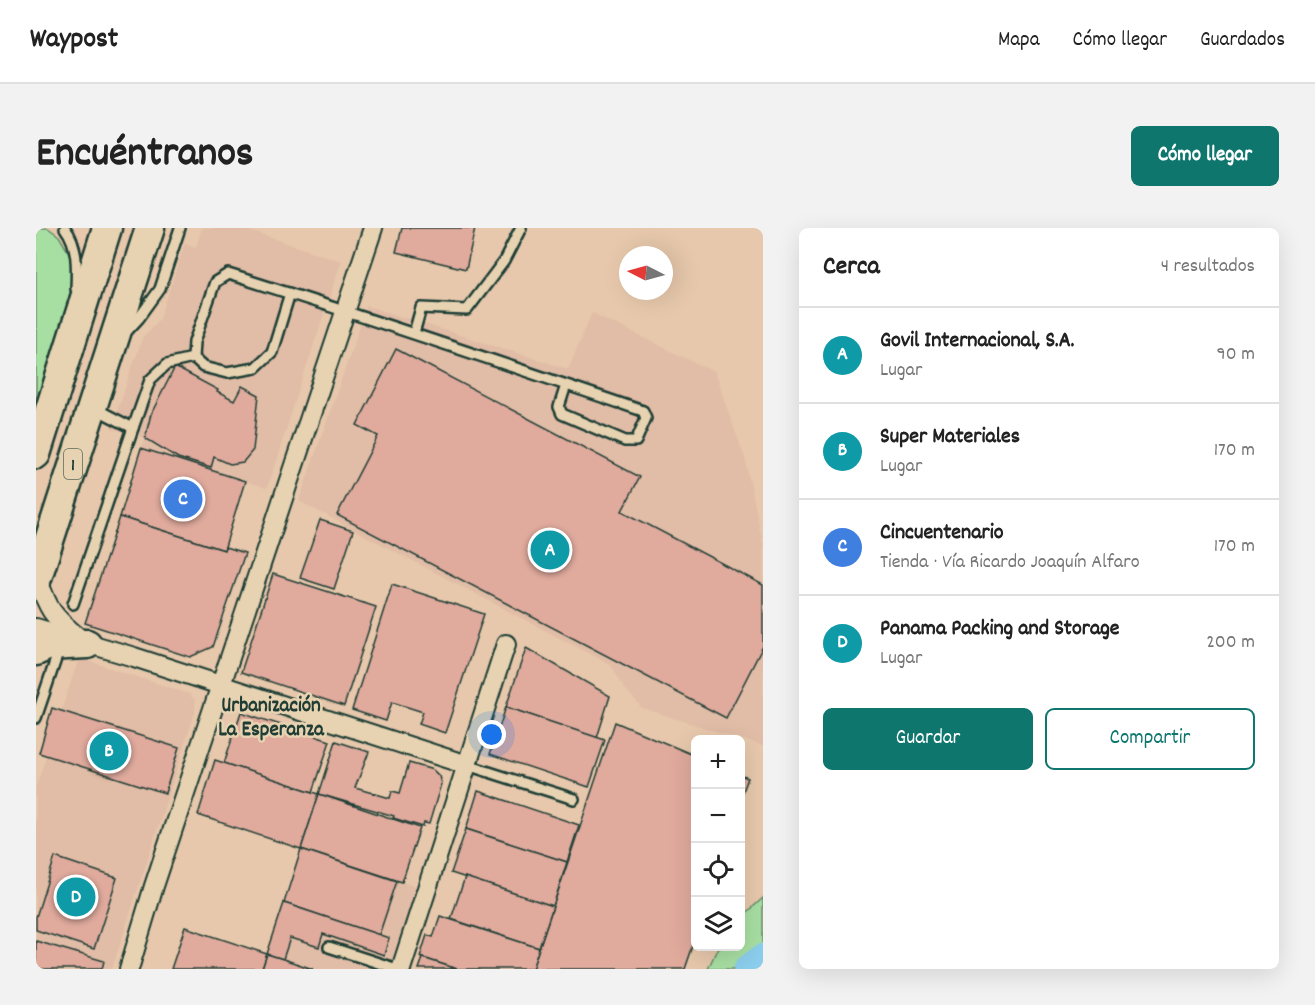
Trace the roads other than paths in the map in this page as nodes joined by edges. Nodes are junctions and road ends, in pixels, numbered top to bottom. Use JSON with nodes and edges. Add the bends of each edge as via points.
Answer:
{"nodes":[{"id":1,"x":65,"y":228,"type":"edge"},
{"id":2,"x":107,"y":228,"type":"edge"},
{"id":3,"x":150,"y":228,"type":"edge"},
{"id":4,"x":180,"y":228,"type":"edge"},
{"id":5,"x":373,"y":228,"type":"edge"},
{"id":6,"x":521,"y":228,"type":"edge"},
{"id":7,"x":290,"y":293,"type":"junction"},
{"id":8,"x":346,"y":311,"type":"junction"},
{"id":9,"x":73,"y":331,"type":"junction"},
{"id":10,"x":414,"y":333,"type":"junction"},
{"id":11,"x":111,"y":347,"type":"junction"},
{"id":12,"x":193,"y":358,"type":"junction"},
{"id":13,"x":566,"y":385,"type":"junction"},
{"id":14,"x":92,"y":406,"type":"junction"},
{"id":15,"x":133,"y":428,"type":"junction"},
{"id":16,"x":36,"y":454,"type":"edge"},
{"id":17,"x":37,"y":579,"type":"edge"},
{"id":18,"x":73,"y":604,"type":"dead end"},
{"id":19,"x":36,"y":628,"type":"edge"},
{"id":20,"x":506,"y":644,"type":"dead end"},
{"id":21,"x":61,"y":646,"type":"edge"},
{"id":22,"x":221,"y":685,"type":"junction"},
{"id":23,"x":36,"y":718,"type":"edge"},
{"id":24,"x":466,"y":765,"type":"junction"},
{"id":25,"x":574,"y":799,"type":"dead end"},
{"id":26,"x":329,"y":947,"type":"dead end"},
{"id":27,"x":129,"y":969,"type":"edge"},
{"id":28,"x":399,"y":969,"type":"edge"}],
"edges":[{"from":1,"to":9,"type":"lane","via":[[78,264]]},
{"from":2,"to":9,"type":"main road","number":"1"},
{"from":3,"to":11,"type":"main road","number":"1"},
{"from":4,"to":11,"type":"lane","via":[[160,289]]},
{"from":5,"to":8,"type":"street"},
{"from":6,"to":10,"type":"lane","via":[[504,261],[468,310],[421,308]]},
{"from":7,"to":8,"type":"lane"},
{"from":7,"to":12,"type":"lane","via":[[272,352],[255,368],[227,373],[203,367]]},
{"from":7,"to":12,"type":"lane","via":[[228,273],[215,282],[194,342]]},
{"from":8,"to":10,"type":"lane"},
{"from":8,"to":22,"type":"street"},
{"from":9,"to":16,"type":"main road","number":"1"},
{"from":10,"to":13,"type":"lane"},
{"from":11,"to":14,"type":"main road","number":"1"},
{"from":12,"to":15,"type":"lane","via":[[167,364],[150,380]]},
{"from":13,"to":13,"type":"lane","via":[[643,411],[646,418],[636,441],[625,441],[562,414],[559,407]]},
{"from":14,"to":15,"type":"lane"},
{"from":14,"to":17,"type":"main road","number":"1"},
{"from":15,"to":18,"type":"lane"},
{"from":17,"to":21,"type":"street","via":[[54,616]]},
{"from":19,"to":21,"type":"street"},
{"from":20,"to":24,"type":"street"},
{"from":21,"to":22,"type":"street"},
{"from":21,"to":23,"type":"lane"},
{"from":22,"to":24,"type":"street"},
{"from":22,"to":27,"type":"street"},
{"from":24,"to":25,"type":"lane"},
{"from":24,"to":28,"type":"street"},
{"from":26,"to":28,"type":"lane"}]}
